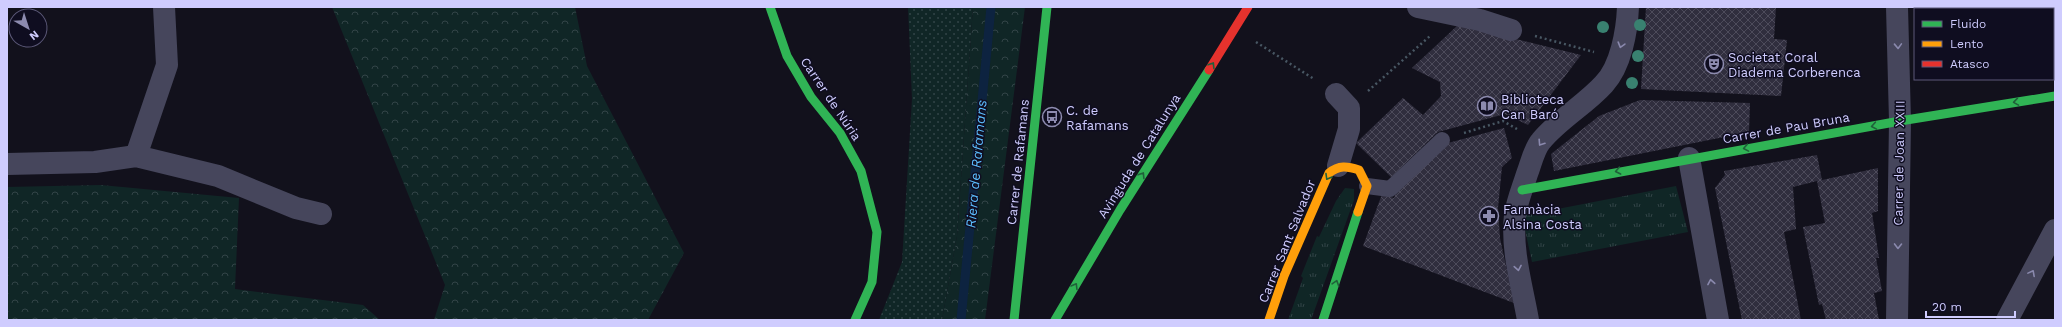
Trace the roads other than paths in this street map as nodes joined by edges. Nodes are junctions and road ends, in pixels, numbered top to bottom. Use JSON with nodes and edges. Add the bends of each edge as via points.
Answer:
{"nodes":[{"id":1,"x":164,"y":7,"type":"edge"},
{"id":2,"x":770,"y":7,"type":"edge"},
{"id":3,"x":1047,"y":7,"type":"edge"},
{"id":4,"x":1248,"y":7,"type":"edge"},
{"id":5,"x":1418,"y":7,"type":"edge"},
{"id":6,"x":1897,"y":7,"type":"edge"},
{"id":7,"x":1628,"y":8,"type":"edge"},
{"id":8,"x":1481,"y":14,"type":"edge"},
{"id":9,"x":1511,"y":30,"type":"road end"},
{"id":10,"x":2055,"y":96,"type":"edge"},
{"id":11,"x":1343,"y":101,"type":"road end"},
{"id":12,"x":1900,"y":121,"type":"junction"},
{"id":13,"x":1442,"y":140,"type":"road end"},
{"id":14,"x":136,"y":156,"type":"junction"},
{"id":15,"x":1689,"y":158,"type":"junction"},
{"id":16,"x":7,"y":164,"type":"edge"},
{"id":17,"x":1338,"y":166,"type":"junction"},
{"id":18,"x":1367,"y":186,"type":"junction"},
{"id":19,"x":1522,"y":190,"type":"junction"},
{"id":20,"x":321,"y":214,"type":"dead end"},
{"id":21,"x":2055,"y":230,"type":"edge"},
{"id":22,"x":855,"y":320,"type":"edge"},
{"id":23,"x":1014,"y":320,"type":"edge"},
{"id":24,"x":1055,"y":320,"type":"edge"},
{"id":25,"x":1270,"y":320,"type":"edge"},
{"id":26,"x":1323,"y":320,"type":"edge"},
{"id":27,"x":1528,"y":320,"type":"edge"},
{"id":28,"x":1718,"y":320,"type":"edge"},
{"id":29,"x":1897,"y":320,"type":"edge"},
{"id":30,"x":2007,"y":320,"type":"edge"}],
"edges":[{"from":1,"to":14,"type":"street","via":[[166,64]]},
{"from":2,"to":22,"type":"street","name":"Carrer de Núria","via":[[787,56],[811,97],[840,133],[861,171],[877,232],[872,282]]},
{"from":3,"to":23,"type":"street","name":"Carrer de Rafamans"},
{"from":24,"to":4,"type":"street","name":"Avinguda de Catalunya","one_way":true,"via":[[1120,210]]},
{"from":5,"to":8,"type":"street","via":[[1454,15]]},
{"from":6,"to":12,"type":"street","name":"Carrer de Joan XXIII","one_way":true},
{"from":7,"to":19,"type":"street","one_way":true,"via":[[1618,58],[1606,82],[1540,142]]},
{"from":8,"to":9,"type":"street"},
{"from":10,"to":12,"type":"street","name":"Carrer de Pau Bruna","one_way":true},
{"from":11,"to":17,"type":"street","via":[[1349,129]]},
{"from":12,"to":15,"type":"street","name":"Carrer de Pau Bruna","one_way":true},
{"from":12,"to":29,"type":"street","name":"Carrer de Joan XXIII","one_way":true},
{"from":13,"to":18,"type":"lane","via":[[1390,189]]},
{"from":14,"to":16,"type":"street","via":[[95,162]]},
{"from":14,"to":20,"type":"street","via":[[218,176],[296,208]]},
{"from":15,"to":19,"type":"street","name":"Carrer de Pau Bruna","one_way":true},
{"from":28,"to":15,"type":"street","one_way":true},
{"from":17,"to":18,"type":"street","via":[[1359,170]]},
{"from":17,"to":25,"type":"street","name":"Carrer Sant Salvador","one_way":true,"via":[[1329,173],[1316,199],[1284,276]]},
{"from":26,"to":18,"type":"street","one_way":true},
{"from":19,"to":27,"type":"street","one_way":true,"via":[[1515,214],[1514,246]]},
{"from":30,"to":21,"type":"street","one_way":true}]}
